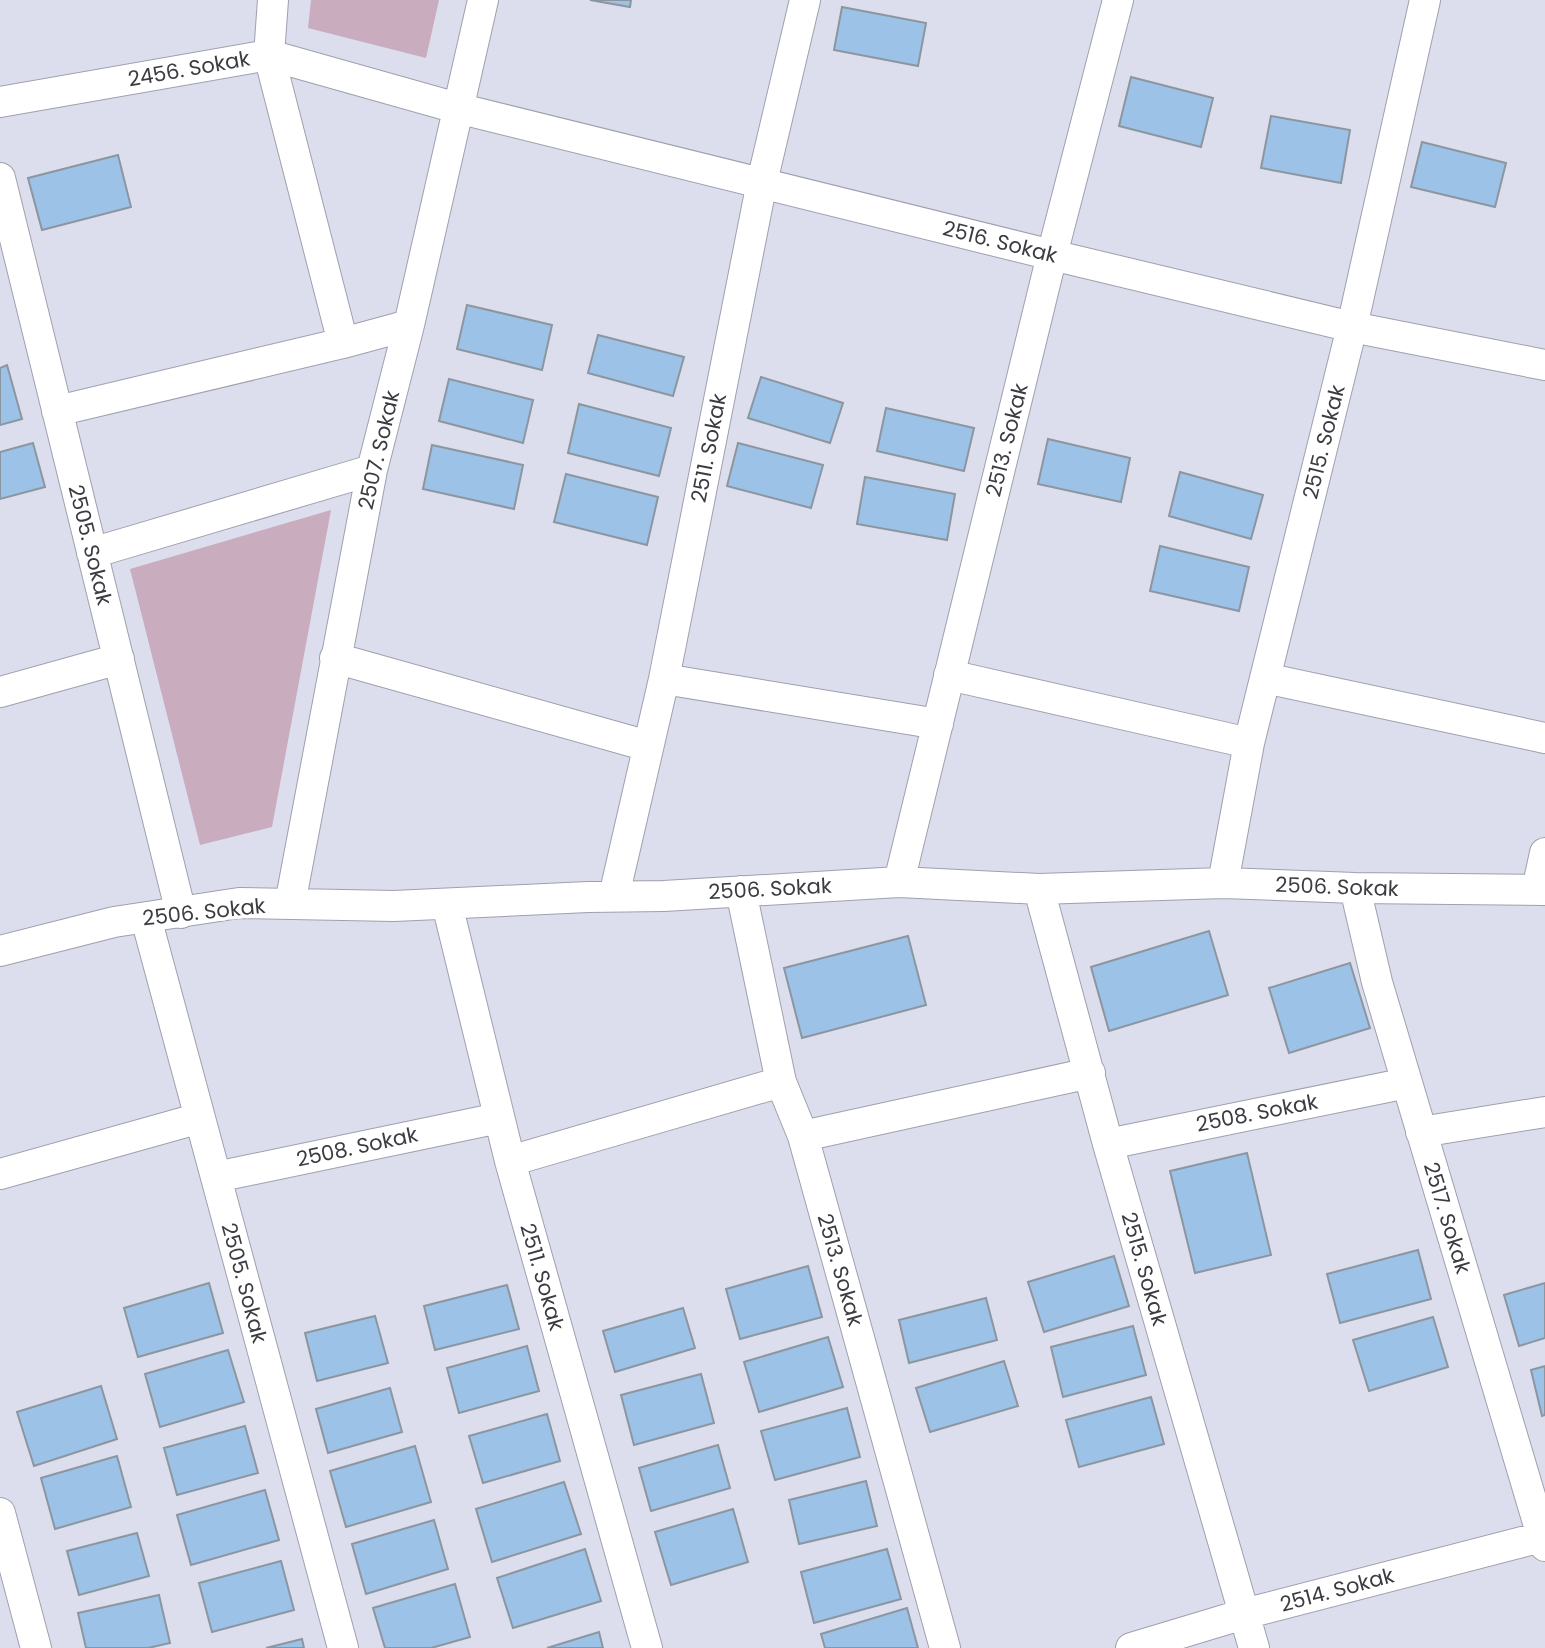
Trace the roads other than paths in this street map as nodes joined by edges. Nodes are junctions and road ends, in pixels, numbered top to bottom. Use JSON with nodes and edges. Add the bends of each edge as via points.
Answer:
{"nodes":[{"id":1,"x":273,"y":0,"type":"edge"},
{"id":2,"x":483,"y":0,"type":"edge"},
{"id":3,"x":805,"y":0,"type":"edge"},
{"id":4,"x":1118,"y":0,"type":"edge"},
{"id":5,"x":1425,"y":0,"type":"edge"},
{"id":6,"x":269,"y":55,"type":"junction"},
{"id":7,"x":0,"y":102,"type":"edge"},
{"id":8,"x":457,"y":108,"type":"junction"},
{"id":9,"x":0,"y":178,"type":"edge"},
{"id":10,"x":762,"y":182,"type":"junction"},
{"id":11,"x":1052,"y":255,"type":"junction"},
{"id":12,"x":409,"y":325,"type":"junction"},
{"id":13,"x":1352,"y":327,"type":"junction"},
{"id":14,"x":343,"y":343,"type":"junction"},
{"id":15,"x":1545,"y":365,"type":"edge"},
{"id":16,"x":57,"y":411,"type":"junction"},
{"id":17,"x":372,"y":470,"type":"junction"},
{"id":18,"x":92,"y":553,"type":"junction"},
{"id":19,"x":335,"y":658,"type":"junction"},
{"id":20,"x":119,"y":659,"type":"junction"},
{"id":21,"x":949,"y":675,"type":"junction"},
{"id":22,"x":1265,"y":678,"type":"junction"},
{"id":23,"x":664,"y":679,"type":"junction"},
{"id":24,"x":0,"y":692,"type":"edge"},
{"id":25,"x":938,"y":724,"type":"junction"},
{"id":26,"x":1545,"y":738,"type":"edge"},
{"id":27,"x":1249,"y":743,"type":"junction"},
{"id":28,"x":648,"y":746,"type":"junction"},
{"id":29,"x":1545,"y":853,"type":"edge"},
{"id":30,"x":899,"y":881,"type":"junction"},
{"id":31,"x":1223,"y":883,"type":"junction"},
{"id":32,"x":1354,"y":888,"type":"junction"},
{"id":33,"x":1040,"y":889,"type":"junction"},
{"id":34,"x":1541,"y":890,"type":"edge"},
{"id":35,"x":741,"y":891,"type":"junction"},
{"id":36,"x":614,"y":897,"type":"junction"},
{"id":37,"x":290,"y":904,"type":"junction"},
{"id":38,"x":447,"y":904,"type":"junction"},
{"id":39,"x":181,"y":913,"type":"junction"},
{"id":40,"x":146,"y":918,"type":"junction"},
{"id":41,"x":0,"y":951,"type":"edge"},
{"id":42,"x":1090,"y":1073,"type":"junction"},
{"id":43,"x":781,"y":1082,"type":"junction"},
{"id":44,"x":1407,"y":1083,"type":"junction"},
{"id":45,"x":1545,"y":1112,"type":"edge"},
{"id":46,"x":200,"y":1118,"type":"junction"},
{"id":47,"x":499,"y":1118,"type":"junction"},
{"id":48,"x":1421,"y":1132,"type":"junction"},
{"id":49,"x":803,"y":1136,"type":"junction"},
{"id":50,"x":1108,"y":1144,"type":"junction"},
{"id":51,"x":510,"y":1161,"type":"junction"},
{"id":52,"x":0,"y":1174,"type":"edge"},
{"id":53,"x":216,"y":1177,"type":"junction"},
{"id":54,"x":0,"y":1513,"type":"edge"},
{"id":55,"x":1544,"y":1539,"type":"edge"},
{"id":56,"x":1244,"y":1614,"type":"junction"},
{"id":57,"x":36,"y":1648,"type":"edge"},
{"id":58,"x":343,"y":1648,"type":"edge"},
{"id":59,"x":647,"y":1648,"type":"edge"},
{"id":60,"x":945,"y":1648,"type":"edge"},
{"id":61,"x":1131,"y":1648,"type":"edge"},
{"id":62,"x":1254,"y":1648,"type":"edge"}],
"edges":[{"from":1,"to":6,"type":"street"},
{"from":2,"to":8,"type":"street","name":"2507. Sokak"},
{"from":3,"to":10,"type":"street","name":"2511. Sokak"},
{"from":4,"to":11,"type":"street","name":"2513. Sokak"},
{"from":5,"to":13,"type":"street","name":"2515. Sokak"},
{"from":6,"to":7,"type":"street","name":"2456. Sokak"},
{"from":6,"to":8,"type":"street","name":"2456. Sokak"},
{"from":6,"to":14,"type":"street"},
{"from":8,"to":10,"type":"street","name":"2516. Sokak"},
{"from":8,"to":12,"type":"street","name":"2507. Sokak"},
{"from":9,"to":16,"type":"street","name":"2505. Sokak"},
{"from":10,"to":11,"type":"street","name":"2516. Sokak"},
{"from":10,"to":23,"type":"street","name":"2511. Sokak"},
{"from":11,"to":13,"type":"street","name":"2516. Sokak"},
{"from":11,"to":21,"type":"street","name":"2513. Sokak"},
{"from":12,"to":14,"type":"street"},
{"from":12,"to":17,"type":"street","name":"2507. Sokak"},
{"from":13,"to":15,"type":"street","name":"2516. Sokak"},
{"from":13,"to":22,"type":"street","name":"2515. Sokak"},
{"from":14,"to":16,"type":"street"},
{"from":16,"to":18,"type":"street","name":"2505. Sokak"},
{"from":17,"to":18,"type":"street"},
{"from":17,"to":19,"type":"street","name":"2507. Sokak"},
{"from":18,"to":20,"type":"street","name":"2505. Sokak"},
{"from":19,"to":28,"type":"street"},
{"from":19,"to":37,"type":"street","name":"2507. Sokak"},
{"from":20,"to":24,"type":"street"},
{"from":20,"to":39,"type":"street","name":"2505. Sokak"},
{"from":21,"to":25,"type":"street","name":"2513. Sokak"},
{"from":21,"to":27,"type":"street"},
{"from":22,"to":26,"type":"street"},
{"from":22,"to":27,"type":"street","name":"2515. Sokak"},
{"from":23,"to":25,"type":"street"},
{"from":23,"to":28,"type":"street","name":"2511. Sokak"},
{"from":25,"to":30,"type":"street","name":"2513. Sokak"},
{"from":27,"to":31,"type":"street","name":"2515. Sokak"},
{"from":28,"to":36,"type":"street","name":"2511. Sokak"},
{"from":29,"to":34,"type":"street"},
{"from":30,"to":33,"type":"street","name":"2506. Sokak"},
{"from":30,"to":35,"type":"street","name":"2506. Sokak"},
{"from":31,"to":32,"type":"street","name":"2506. Sokak"},
{"from":31,"to":33,"type":"street","name":"2506. Sokak"},
{"from":32,"to":34,"type":"street","name":"2506. Sokak"},
{"from":32,"to":44,"type":"street","name":"2517. Sokak"},
{"from":33,"to":42,"type":"street","name":"2515. Sokak"},
{"from":35,"to":36,"type":"street","name":"2506. Sokak"},
{"from":35,"to":43,"type":"street","name":"2513. Sokak"},
{"from":36,"to":38,"type":"street","name":"2506. Sokak"},
{"from":37,"to":38,"type":"street","name":"2506. Sokak"},
{"from":37,"to":39,"type":"street","name":"2506. Sokak","via":[[239,903]]},
{"from":38,"to":47,"type":"street","name":"2511. Sokak"},
{"from":39,"to":40,"type":"street","name":"2506. Sokak"},
{"from":40,"to":41,"type":"street","name":"2506. Sokak"},
{"from":40,"to":46,"type":"street","name":"2505. Sokak"},
{"from":42,"to":49,"type":"street"},
{"from":42,"to":50,"type":"street","name":"2515. Sokak"},
{"from":43,"to":49,"type":"street","name":"2513. Sokak"},
{"from":43,"to":51,"type":"street"},
{"from":44,"to":48,"type":"street","name":"2517. Sokak"},
{"from":44,"to":50,"type":"street","name":"2508. Sokak"},
{"from":45,"to":48,"type":"street"},
{"from":46,"to":52,"type":"street"},
{"from":46,"to":53,"type":"street","name":"2505. Sokak"},
{"from":47,"to":51,"type":"street","name":"2511. Sokak"},
{"from":47,"to":53,"type":"street","name":"2508. Sokak"},
{"from":48,"to":55,"type":"street","name":"2517. Sokak"},
{"from":49,"to":60,"type":"street","name":"2513. Sokak"},
{"from":50,"to":56,"type":"street","name":"2515. Sokak"},
{"from":51,"to":59,"type":"street","name":"2511. Sokak"},
{"from":53,"to":58,"type":"street","name":"2505. Sokak"},
{"from":54,"to":57,"type":"street"},
{"from":55,"to":56,"type":"street","name":"2514. Sokak"},
{"from":56,"to":61,"type":"street","name":"2514. Sokak"},
{"from":56,"to":62,"type":"street","name":"2515. Sokak"}]}
